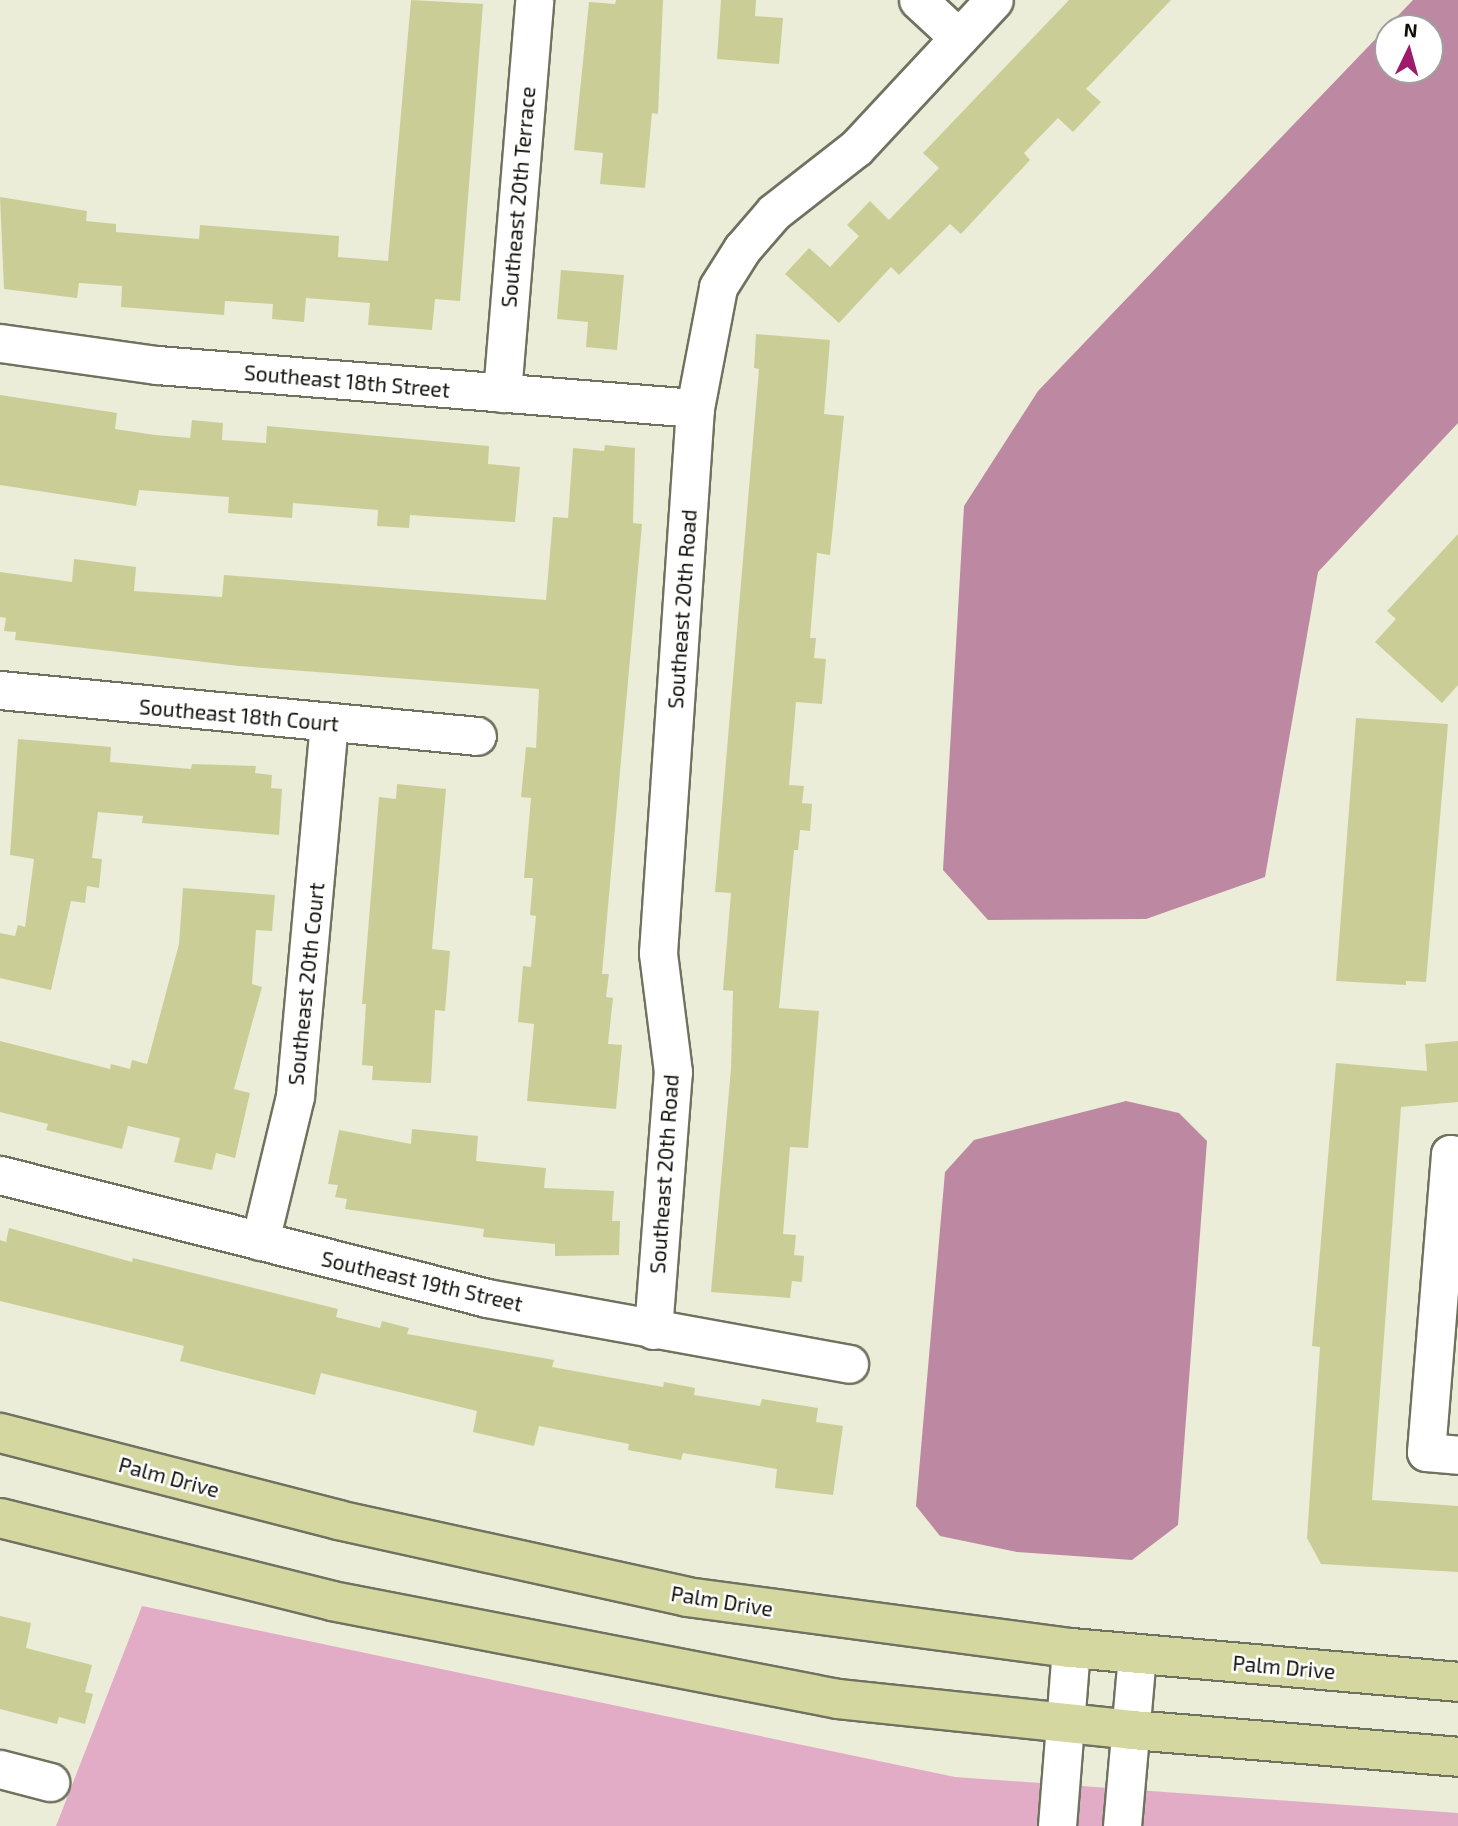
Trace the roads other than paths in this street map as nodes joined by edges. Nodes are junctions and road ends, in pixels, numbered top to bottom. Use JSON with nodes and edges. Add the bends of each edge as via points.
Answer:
{"nodes":[{"id":1,"x":534,"y":0,"type":"edge"},
{"id":2,"x":918,"y":0,"type":"edge"},
{"id":3,"x":994,"y":0,"type":"edge"},
{"id":4,"x":958,"y":37,"type":"junction"},
{"id":5,"x":0,"y":343,"type":"edge"},
{"id":6,"x":502,"y":393,"type":"junction"},
{"id":7,"x":695,"y":408,"type":"junction"},
{"id":8,"x":0,"y":691,"type":"edge"},
{"id":9,"x":329,"y":724,"type":"junction"},
{"id":10,"x":477,"y":736,"type":"dead end"},
{"id":11,"x":1458,"y":1155,"type":"edge"},
{"id":12,"x":0,"y":1175,"type":"edge"},
{"id":13,"x":260,"y":1241,"type":"junction"},
{"id":14,"x":653,"y":1331,"type":"junction"},
{"id":15,"x":849,"y":1364,"type":"dead end"},
{"id":16,"x":0,"y":1433,"type":"edge"},
{"id":17,"x":1458,"y":1455,"type":"edge"},
{"id":18,"x":0,"y":1518,"type":"edge"},
{"id":19,"x":1071,"y":1648,"type":"junction"},
{"id":20,"x":1137,"y":1655,"type":"junction"},
{"id":21,"x":1458,"y":1682,"type":"edge"},
{"id":22,"x":1066,"y":1723,"type":"junction"},
{"id":23,"x":1132,"y":1730,"type":"junction"},
{"id":24,"x":1458,"y":1757,"type":"edge"},
{"id":25,"x":0,"y":1769,"type":"edge"},
{"id":26,"x":50,"y":1782,"type":"dead end"},
{"id":27,"x":1057,"y":1826,"type":"edge"},
{"id":28,"x":1122,"y":1826,"type":"edge"}],
"edges":[{"from":1,"to":6,"type":"street","name":"Southeast 20th Terrace"},
{"from":2,"to":4,"type":"street"},
{"from":3,"to":4,"type":"street","name":"Southeast 20th Road"},
{"from":4,"to":7,"type":"street","name":"Southeast 20th Road","via":[[856,148],[774,212],[742,249],[718,287]]},
{"from":5,"to":6,"type":"street","name":"Southeast 18th Street","via":[[157,365]]},
{"from":6,"to":7,"type":"street","name":"Southeast 18th Street"},
{"from":7,"to":14,"type":"street","name":"Southeast 20th Road","via":[[658,953],[673,1072]]},
{"from":8,"to":9,"type":"street","name":"Southeast 18th Court"},
{"from":9,"to":10,"type":"street","name":"Southeast 18th Court"},
{"from":9,"to":13,"type":"street","name":"Southeast 20th Court","via":[[295,1096]]},
{"from":11,"to":17,"type":"street","via":[[1450,1154],[1426,1452]]},
{"from":12,"to":13,"type":"street","name":"Southeast 19th Street"},
{"from":13,"to":14,"type":"street","name":"Southeast 19th Street","via":[[487,1298]]},
{"from":14,"to":15,"type":"street","name":"Southeast 19th Street"},
{"from":16,"to":19,"type":"main road","name":"Palm Drive","via":[[338,1520],[687,1597]]},
{"from":18,"to":22,"type":"main road","via":[[332,1601],[683,1671],[838,1699]]},
{"from":19,"to":20,"type":"main road","name":"Palm Drive"},
{"from":19,"to":22,"type":"street"},
{"from":20,"to":21,"type":"main road","name":"Palm Drive"},
{"from":20,"to":23,"type":"street"},
{"from":22,"to":23,"type":"main road"},
{"from":22,"to":27,"type":"street"},
{"from":23,"to":24,"type":"main road"},
{"from":23,"to":28,"type":"street"},
{"from":25,"to":26,"type":"street"}]}
